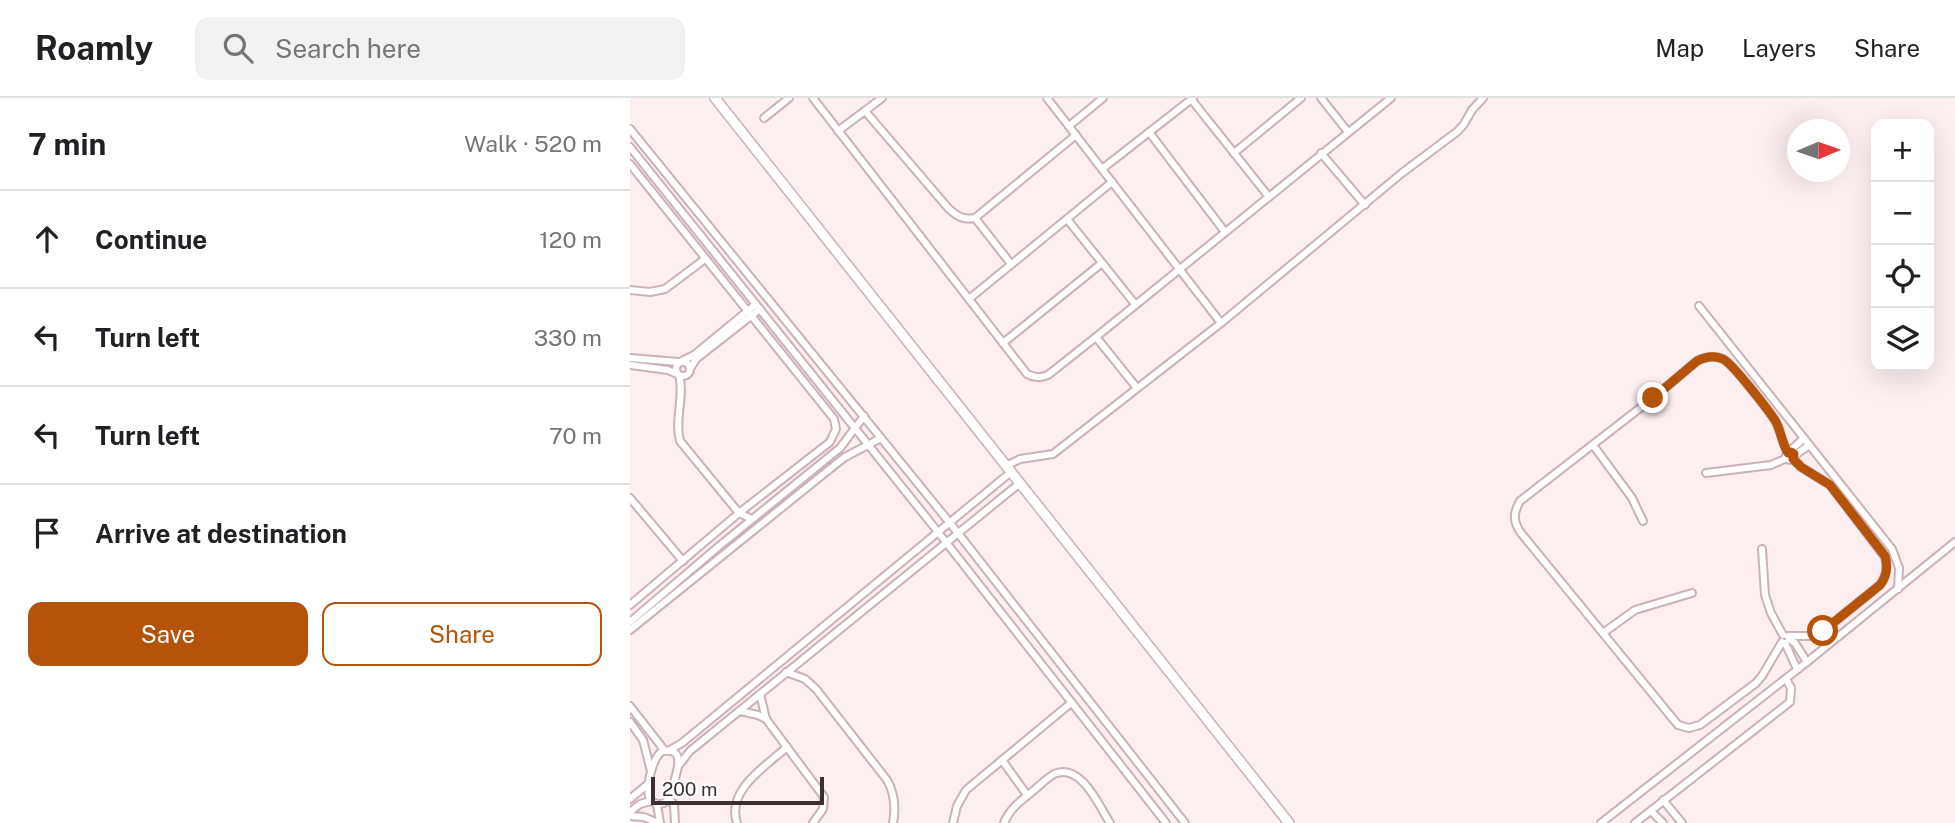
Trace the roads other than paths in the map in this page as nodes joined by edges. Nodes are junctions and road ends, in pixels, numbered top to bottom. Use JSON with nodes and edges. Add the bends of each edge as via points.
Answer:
{"nodes":[{"id":1,"x":715,"y":98,"type":"edge"},
{"id":2,"x":789,"y":98,"type":"edge"},
{"id":3,"x":813,"y":98,"type":"edge"},
{"id":4,"x":882,"y":98,"type":"edge"},
{"id":5,"x":1047,"y":98,"type":"edge"},
{"id":6,"x":1103,"y":98,"type":"edge"},
{"id":7,"x":1301,"y":98,"type":"edge"},
{"id":8,"x":1321,"y":98,"type":"edge"},
{"id":9,"x":1391,"y":98,"type":"edge"},
{"id":10,"x":1483,"y":98,"type":"edge"},
{"id":11,"x":1192,"y":99,"type":"edge"},
{"id":12,"x":865,"y":111,"type":"junction"},
{"id":13,"x":764,"y":118,"type":"dead end"},
{"id":14,"x":1069,"y":126,"type":"junction"},
{"id":15,"x":630,"y":129,"type":"edge"},
{"id":16,"x":838,"y":131,"type":"junction"},
{"id":17,"x":1149,"y":132,"type":"junction"},
{"id":18,"x":1348,"y":132,"type":"junction"},
{"id":19,"x":1076,"y":135,"type":"junction"},
{"id":20,"x":630,"y":147,"type":"edge"},
{"id":21,"x":1234,"y":153,"type":"junction"},
{"id":22,"x":1321,"y":153,"type":"junction"},
{"id":23,"x":630,"y":164,"type":"edge"},
{"id":24,"x":1102,"y":169,"type":"junction"},
{"id":25,"x":1112,"y":182,"type":"junction"},
{"id":26,"x":1269,"y":197,"type":"junction"},
{"id":27,"x":1365,"y":205,"type":"junction"},
{"id":28,"x":975,"y":218,"type":"junction"},
{"id":29,"x":1067,"y":219,"type":"junction"},
{"id":30,"x":1225,"y":232,"type":"junction"},
{"id":31,"x":705,"y":259,"type":"junction"},
{"id":32,"x":1102,"y":263,"type":"junction"},
{"id":33,"x":1012,"y":264,"type":"junction"},
{"id":34,"x":1180,"y":269,"type":"junction"},
{"id":35,"x":630,"y":290,"type":"edge"},
{"id":36,"x":969,"y":299,"type":"junction"},
{"id":37,"x":1135,"y":304,"type":"junction"},
{"id":38,"x":758,"y":306,"type":"junction"},
{"id":39,"x":1699,"y":306,"type":"dead end"},
{"id":40,"x":749,"y":313,"type":"junction"},
{"id":41,"x":1220,"y":323,"type":"junction"},
{"id":42,"x":1096,"y":337,"type":"junction"},
{"id":43,"x":1003,"y":343,"type":"junction"},
{"id":44,"x":630,"y":358,"type":"edge"},
{"id":45,"x":680,"y":362,"type":"junction"},
{"id":46,"x":630,"y":365,"type":"edge"},
{"id":47,"x":690,"y":369,"type":"junction"},
{"id":48,"x":681,"y":375,"type":"junction"},
{"id":49,"x":1137,"y":388,"type":"junction"},
{"id":50,"x":864,"y":416,"type":"junction"},
{"id":51,"x":855,"y":429,"type":"junction"},
{"id":52,"x":881,"y":438,"type":"junction"},
{"id":53,"x":1804,"y":438,"type":"junction"},
{"id":54,"x":869,"y":445,"type":"junction"},
{"id":55,"x":1593,"y":445,"type":"junction"},
{"id":56,"x":1809,"y":445,"type":"junction"},
{"id":57,"x":1790,"y":456,"type":"junction"},
{"id":58,"x":1009,"y":469,"type":"junction"},
{"id":59,"x":1706,"y":473,"type":"dead end"},
{"id":60,"x":1020,"y":483,"type":"junction"},
{"id":61,"x":630,"y":499,"type":"edge"},
{"id":62,"x":739,"y":513,"type":"junction"},
{"id":63,"x":752,"y":519,"type":"junction"},
{"id":64,"x":1643,"y":522,"type":"dead end"},
{"id":65,"x":950,"y":523,"type":"junction"},
{"id":66,"x":738,"y":531,"type":"junction"},
{"id":67,"x":939,"y":532,"type":"junction"},
{"id":68,"x":958,"y":534,"type":"junction"},
{"id":69,"x":1955,"y":542,"type":"edge"},
{"id":70,"x":947,"y":543,"type":"junction"},
{"id":71,"x":718,"y":547,"type":"junction"},
{"id":72,"x":1762,"y":549,"type":"dead end"},
{"id":73,"x":723,"y":554,"type":"junction"},
{"id":74,"x":683,"y":561,"type":"junction"},
{"id":75,"x":1898,"y":589,"type":"junction"},
{"id":76,"x":1692,"y":593,"type":"dead end"},
{"id":77,"x":863,"y":594,"type":"junction"},
{"id":78,"x":871,"y":604,"type":"junction"},
{"id":79,"x":630,"y":605,"type":"edge"},
{"id":80,"x":630,"y":622,"type":"edge"},
{"id":81,"x":630,"y":630,"type":"edge"},
{"id":82,"x":1603,"y":633,"type":"junction"},
{"id":83,"x":1786,"y":639,"type":"junction"},
{"id":84,"x":1807,"y":662,"type":"junction"},
{"id":85,"x":1797,"y":669,"type":"junction"},
{"id":86,"x":786,"y":673,"type":"junction"},
{"id":87,"x":1786,"y":678,"type":"junction"},
{"id":88,"x":761,"y":694,"type":"junction"},
{"id":89,"x":1071,"y":703,"type":"junction"},
{"id":90,"x":630,"y":706,"type":"edge"},
{"id":91,"x":740,"y":711,"type":"junction"},
{"id":92,"x":766,"y":719,"type":"junction"},
{"id":93,"x":630,"y":722,"type":"edge"},
{"id":94,"x":788,"y":747,"type":"junction"},
{"id":95,"x":666,"y":751,"type":"junction"},
{"id":96,"x":1002,"y":760,"type":"junction"},
{"id":97,"x":679,"y":765,"type":"junction"},
{"id":98,"x":652,"y":773,"type":"junction"},
{"id":99,"x":649,"y":783,"type":"junction"},
{"id":100,"x":1027,"y":796,"type":"junction"},
{"id":101,"x":669,"y":798,"type":"junction"},
{"id":102,"x":630,"y":799,"type":"edge"},
{"id":103,"x":1663,"y":800,"type":"junction"},
{"id":104,"x":654,"y":803,"type":"junction"},
{"id":105,"x":1651,"y":811,"type":"junction"},
{"id":106,"x":630,"y":814,"type":"edge"},
{"id":107,"x":659,"y":823,"type":"edge"},
{"id":108,"x":675,"y":823,"type":"edge"},
{"id":109,"x":737,"y":823,"type":"edge"},
{"id":110,"x":813,"y":823,"type":"edge"},
{"id":111,"x":893,"y":823,"type":"edge"},
{"id":112,"x":953,"y":823,"type":"edge"},
{"id":113,"x":1004,"y":823,"type":"edge"},
{"id":114,"x":1110,"y":823,"type":"edge"},
{"id":115,"x":1166,"y":823,"type":"edge"},
{"id":116,"x":1185,"y":823,"type":"edge"},
{"id":117,"x":1289,"y":823,"type":"edge"},
{"id":118,"x":1601,"y":823,"type":"edge"},
{"id":119,"x":1635,"y":823,"type":"edge"},
{"id":120,"x":1663,"y":823,"type":"edge"},
{"id":121,"x":1682,"y":823,"type":"edge"}],
"edges":[{"from":1,"to":58,"type":"street"},
{"from":2,"to":13,"type":"street"},
{"from":3,"to":16,"type":"street"},
{"from":4,"to":12,"type":"street"},
{"from":5,"to":14,"type":"street"},
{"from":6,"to":14,"type":"street"},
{"from":7,"to":21,"type":"street"},
{"from":8,"to":18,"type":"street"},
{"from":9,"to":18,"type":"street"},
{"from":10,"to":27,"type":"street","via":[[1458,131]]},
{"from":11,"to":17,"type":"street"},
{"from":11,"to":21,"type":"street"},
{"from":12,"to":16,"type":"street"},
{"from":12,"to":28,"type":"street","via":[[949,209],[957,216]]},
{"from":14,"to":19,"type":"street"},
{"from":15,"to":50,"type":"street"},
{"from":16,"to":36,"type":"street"},
{"from":17,"to":24,"type":"street"},
{"from":17,"to":30,"type":"street"},
{"from":18,"to":22,"type":"street"},
{"from":19,"to":24,"type":"street"},
{"from":19,"to":28,"type":"street"},
{"from":20,"to":38,"type":"street"},
{"from":21,"to":26,"type":"street"},
{"from":22,"to":26,"type":"street"},
{"from":22,"to":27,"type":"street"},
{"from":23,"to":31,"type":"street"},
{"from":24,"to":25,"type":"street"},
{"from":25,"to":29,"type":"street"},
{"from":25,"to":34,"type":"street"},
{"from":26,"to":30,"type":"street"},
{"from":27,"to":41,"type":"street"},
{"from":28,"to":33,"type":"street"},
{"from":29,"to":32,"type":"street"},
{"from":29,"to":33,"type":"street"},
{"from":30,"to":34,"type":"street"},
{"from":31,"to":35,"type":"street","via":[[665,289]]},
{"from":31,"to":40,"type":"street"},
{"from":32,"to":37,"type":"street"},
{"from":32,"to":43,"type":"street"},
{"from":33,"to":36,"type":"street"},
{"from":34,"to":37,"type":"street"},
{"from":34,"to":41,"type":"street"},
{"from":36,"to":43,"type":"street"},
{"from":37,"to":42,"type":"street"},
{"from":38,"to":40,"type":"street"},
{"from":38,"to":51,"type":"street"},
{"from":39,"to":53,"type":"street"},
{"from":40,"to":45,"type":"street"},
{"from":40,"to":47,"type":"street"},
{"from":40,"to":62,"type":"street","via":[[834,419],[836,429],[831,442]]},
{"from":41,"to":49,"type":"street"},
{"from":42,"to":43,"type":"street","via":[[1041,377],[1027,374]]},
{"from":42,"to":49,"type":"street"},
{"from":44,"to":45,"type":"street"},
{"from":45,"to":47,"type":"street","via":[[688,363]]},
{"from":45,"to":48,"type":"street","via":[[675,368]]},
{"from":46,"to":48,"type":"street"},
{"from":47,"to":48,"type":"street"},
{"from":48,"to":62,"type":"street","via":[[680,441]]},
{"from":49,"to":58,"type":"street","via":[[1053,454],[1020,459]]},
{"from":50,"to":51,"type":"street"},
{"from":50,"to":52,"type":"street"},
{"from":51,"to":54,"type":"street"},
{"from":51,"to":63,"type":"street","via":[[840,449]]},
{"from":52,"to":54,"type":"street"},
{"from":52,"to":65,"type":"street"},
{"from":53,"to":56,"type":"street"},
{"from":53,"to":57,"type":"street"},
{"from":54,"to":67,"type":"street"},
{"from":54,"to":73,"type":"street","via":[[845,457]]},
{"from":55,"to":57,"type":"street","via":[[1697,361],[1710,356],[1729,363],[1776,422]]},
{"from":55,"to":64,"type":"street","via":[[1632,498]]},
{"from":55,"to":82,"type":"street","via":[[1520,502],[1514,514],[1521,533]]},
{"from":56,"to":57,"type":"street"},
{"from":56,"to":75,"type":"street","via":[[1892,549],[1899,568]]},
{"from":57,"to":59,"type":"street","via":[[1771,465]]},
{"from":57,"to":83,"type":"street","via":[[1830,485],[1885,556],[1887,568],[1880,585],[1823,631]]},
{"from":58,"to":60,"type":"street"},
{"from":58,"to":65,"type":"street"},
{"from":60,"to":68,"type":"street"},
{"from":60,"to":117,"type":"street"},
{"from":61,"to":74,"type":"street"},
{"from":62,"to":63,"type":"street"},
{"from":62,"to":66,"type":"street"},
{"from":62,"to":74,"type":"street"},
{"from":63,"to":66,"type":"street"},
{"from":65,"to":67,"type":"street"},
{"from":65,"to":68,"type":"street"},
{"from":66,"to":71,"type":"street"},
{"from":67,"to":70,"type":"street"},
{"from":67,"to":77,"type":"street"},
{"from":68,"to":70,"type":"street"},
{"from":68,"to":116,"type":"street"},
{"from":69,"to":75,"type":"street"},
{"from":70,"to":78,"type":"street"},
{"from":70,"to":89,"type":"street"},
{"from":71,"to":73,"type":"street"},
{"from":71,"to":80,"type":"street"},
{"from":72,"to":83,"type":"street","via":[[1765,595]]},
{"from":73,"to":81,"type":"street"},
{"from":74,"to":79,"type":"street"},
{"from":75,"to":84,"type":"street"},
{"from":76,"to":82,"type":"street","via":[[1634,610]]},
{"from":77,"to":78,"type":"street"},
{"from":77,"to":95,"type":"street","via":[[682,743]]},
{"from":78,"to":86,"type":"street"},
{"from":82,"to":83,"type":"street","via":[[1673,721],[1689,728],[1700,725],[1756,683]]},
{"from":83,"to":84,"type":"street","via":[[1795,643]]},
{"from":83,"to":85,"type":"street"},
{"from":84,"to":85,"type":"street"},
{"from":85,"to":87,"type":"street"},
{"from":86,"to":88,"type":"street"},
{"from":86,"to":111,"type":"street","via":[[811,684],[887,780],[895,801]]},
{"from":87,"to":103,"type":"street","via":[[1790,702]]},
{"from":87,"to":118,"type":"street"},
{"from":88,"to":91,"type":"street"},
{"from":88,"to":92,"type":"street"},
{"from":89,"to":96,"type":"street"},
{"from":89,"to":115,"type":"street"},
{"from":90,"to":95,"type":"street"},
{"from":91,"to":92,"type":"street"},
{"from":91,"to":97,"type":"street"},
{"from":92,"to":94,"type":"street"},
{"from":93,"to":98,"type":"street","via":[[643,740]]},
{"from":94,"to":109,"type":"street","via":[[740,792],[734,813]]},
{"from":94,"to":110,"type":"street","via":[[824,797],[823,809]]},
{"from":95,"to":97,"type":"street","via":[[677,755]]},
{"from":95,"to":98,"type":"street","via":[[656,758]]},
{"from":96,"to":100,"type":"street"},
{"from":96,"to":112,"type":"street","via":[[966,790]]},
{"from":97,"to":101,"type":"street"},
{"from":98,"to":99,"type":"street"},
{"from":99,"to":102,"type":"street"},
{"from":99,"to":104,"type":"street","via":[[647,792]]},
{"from":100,"to":113,"type":"street"},
{"from":100,"to":114,"type":"street","via":[[1054,774],[1071,774],[1085,782]]},
{"from":101,"to":104,"type":"street"},
{"from":101,"to":108,"type":"street"},
{"from":103,"to":105,"type":"street"},
{"from":103,"to":121,"type":"street"},
{"from":104,"to":106,"type":"street","via":[[640,804]]},
{"from":104,"to":107,"type":"street"},
{"from":105,"to":119,"type":"street"},
{"from":105,"to":120,"type":"street"},
{"from":106,"to":107,"type":"street"}]}
